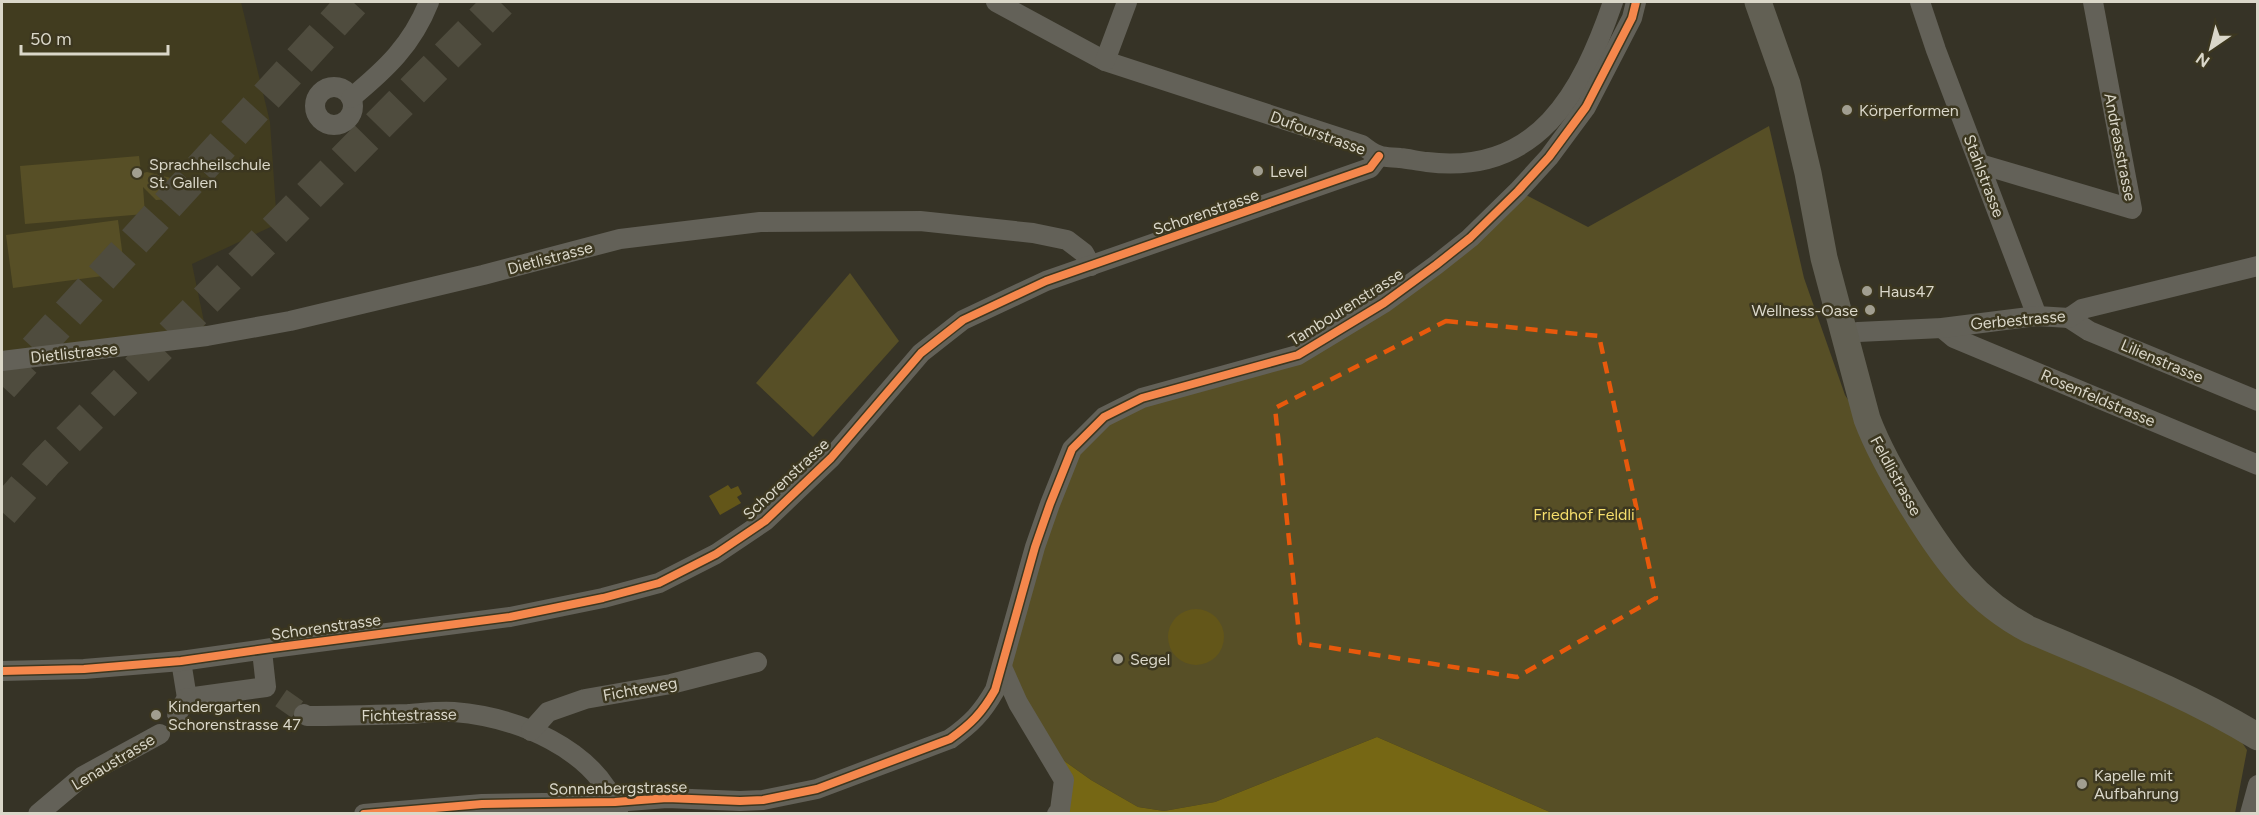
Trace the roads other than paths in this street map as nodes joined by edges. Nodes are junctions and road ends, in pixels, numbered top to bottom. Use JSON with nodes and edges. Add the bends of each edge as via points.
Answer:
{"nodes":[{"id":1,"x":429,"y":2,"type":"edge"},
{"id":2,"x":996,"y":2,"type":"edge"},
{"id":3,"x":1127,"y":2,"type":"edge"},
{"id":4,"x":1613,"y":2,"type":"edge"},
{"id":5,"x":1636,"y":2,"type":"edge"},
{"id":6,"x":1758,"y":2,"type":"edge"},
{"id":7,"x":1920,"y":2,"type":"edge"},
{"id":8,"x":2093,"y":2,"type":"edge"},
{"id":9,"x":1105,"y":61,"type":"junction"},
{"id":10,"x":351,"y":98,"type":"dead end"},
{"id":11,"x":1379,"y":156,"type":"junction"},
{"id":12,"x":1980,"y":164,"type":"junction"},
{"id":13,"x":1091,"y":266,"type":"junction"},
{"id":14,"x":2258,"y":266,"type":"edge"},
{"id":15,"x":2037,"y":316,"type":"junction"},
{"id":16,"x":2069,"y":318,"type":"junction"},
{"id":17,"x":1942,"y":328,"type":"junction"},
{"id":18,"x":1845,"y":335,"type":"junction"},
{"id":19,"x":2,"y":361,"type":"edge"},
{"id":20,"x":2258,"y":401,"type":"edge"},
{"id":21,"x":2258,"y":465,"type":"edge"},
{"id":22,"x":262,"y":651,"type":"junction"},
{"id":23,"x":181,"y":661,"type":"junction"},
{"id":24,"x":757,"y":662,"type":"dead end"},
{"id":25,"x":1002,"y":667,"type":"junction"},
{"id":26,"x":2,"y":671,"type":"edge"},
{"id":27,"x":304,"y":714,"type":"tunnel mouth"},
{"id":28,"x":531,"y":731,"type":"junction"},
{"id":29,"x":160,"y":734,"type":"dead end"},
{"id":30,"x":2258,"y":737,"type":"edge"},
{"id":31,"x":2258,"y":785,"type":"edge"},
{"id":32,"x":617,"y":808,"type":"edge"},
{"id":33,"x":38,"y":813,"type":"edge"},
{"id":34,"x":364,"y":813,"type":"edge"},
{"id":35,"x":1057,"y":813,"type":"edge"},
{"id":36,"x":2250,"y":813,"type":"edge"}],
"edges":[{"from":1,"to":10,"type":"street","via":[[411,38],[385,70]]},
{"from":2,"to":9,"type":"street","name":"Dufourstrasse"},
{"from":3,"to":9,"type":"street"},
{"from":4,"to":11,"type":"street","name":"Dufourstrasse","via":[[1576,85],[1564,105],[1535,136],[1479,162],[1448,165]]},
{"from":5,"to":25,"type":"street","name":"Tambourenstrasse","via":[[1632,18],[1586,107],[1549,157],[1470,238],[1436,265],[1384,303],[1298,355],[1142,398],[1104,417],[1072,449],[1035,547]]},
{"from":6,"to":18,"type":"street","name":"Feldlistrasse","via":[[1796,119],[1824,258]]},
{"from":7,"to":12,"type":"street","name":"Stahlstrasse"},
{"from":8,"to":12,"type":"street","name":"Andreasstrasse","via":[[2132,209]]},
{"from":9,"to":11,"type":"street","name":"Dufourstrasse","via":[[1362,145]]},
{"from":11,"to":13,"type":"street","name":"Schorenstrasse","via":[[1370,168]]},
{"from":12,"to":15,"type":"street","name":"Stahlstrasse"},
{"from":13,"to":19,"type":"street","name":"Dietlistrasse","via":[[1084,253],[1068,240],[1033,233],[920,221],[760,222],[620,239],[302,318],[207,336]]},
{"from":13,"to":22,"type":"street","name":"Schorenstrasse","via":[[1046,281],[963,320],[921,353],[831,458],[765,521],[716,554],[659,583],[510,617]]},
{"from":14,"to":16,"type":"street","name":"Gerbestrasse","via":[[2082,309]]},
{"from":15,"to":16,"type":"street","name":"Gerbestrasse"},
{"from":15,"to":17,"type":"street","name":"Gerbestrasse"},
{"from":16,"to":20,"type":"street","name":"Lilienstrasse","via":[[2089,331]]},
{"from":17,"to":18,"type":"street","name":"Gerbestrasse"},
{"from":17,"to":21,"type":"street","name":"Rosenfeldstrasse","via":[[1954,338]]},
{"from":18,"to":30,"type":"street","name":"Feldlistrasse","via":[[1877,445],[1950,564],[1986,602],[2030,630],[2179,694]]},
{"from":22,"to":23,"type":"street","name":"Schorenstrasse"},
{"from":22,"to":23,"type":"street","via":[[274,693],[182,706]]},
{"from":23,"to":26,"type":"street","name":"Schorenstrasse"},
{"from":24,"to":28,"type":"street","name":"Fichteweg","via":[[671,684],[585,699],[548,712]]},
{"from":25,"to":32,"type":"street","name":"Sonnenbergstrasse","via":[[984,711],[950,740],[827,785],[763,800],[667,798]]},
{"from":25,"to":35,"type":"street","via":[[1018,703],[1064,780]]},
{"from":27,"to":28,"type":"street","name":"Fichtestrasse","via":[[453,712],[508,722]]},
{"from":28,"to":32,"type":"street","name":"Fichtestrasse","via":[[587,765],[607,786]]},
{"from":29,"to":33,"type":"street","name":"Lenaustrasse","via":[[83,776]]},
{"from":31,"to":36,"type":"street"},
{"from":32,"to":34,"type":"street","name":"Sonnenbergstrasse","via":[[482,804]]}]}
